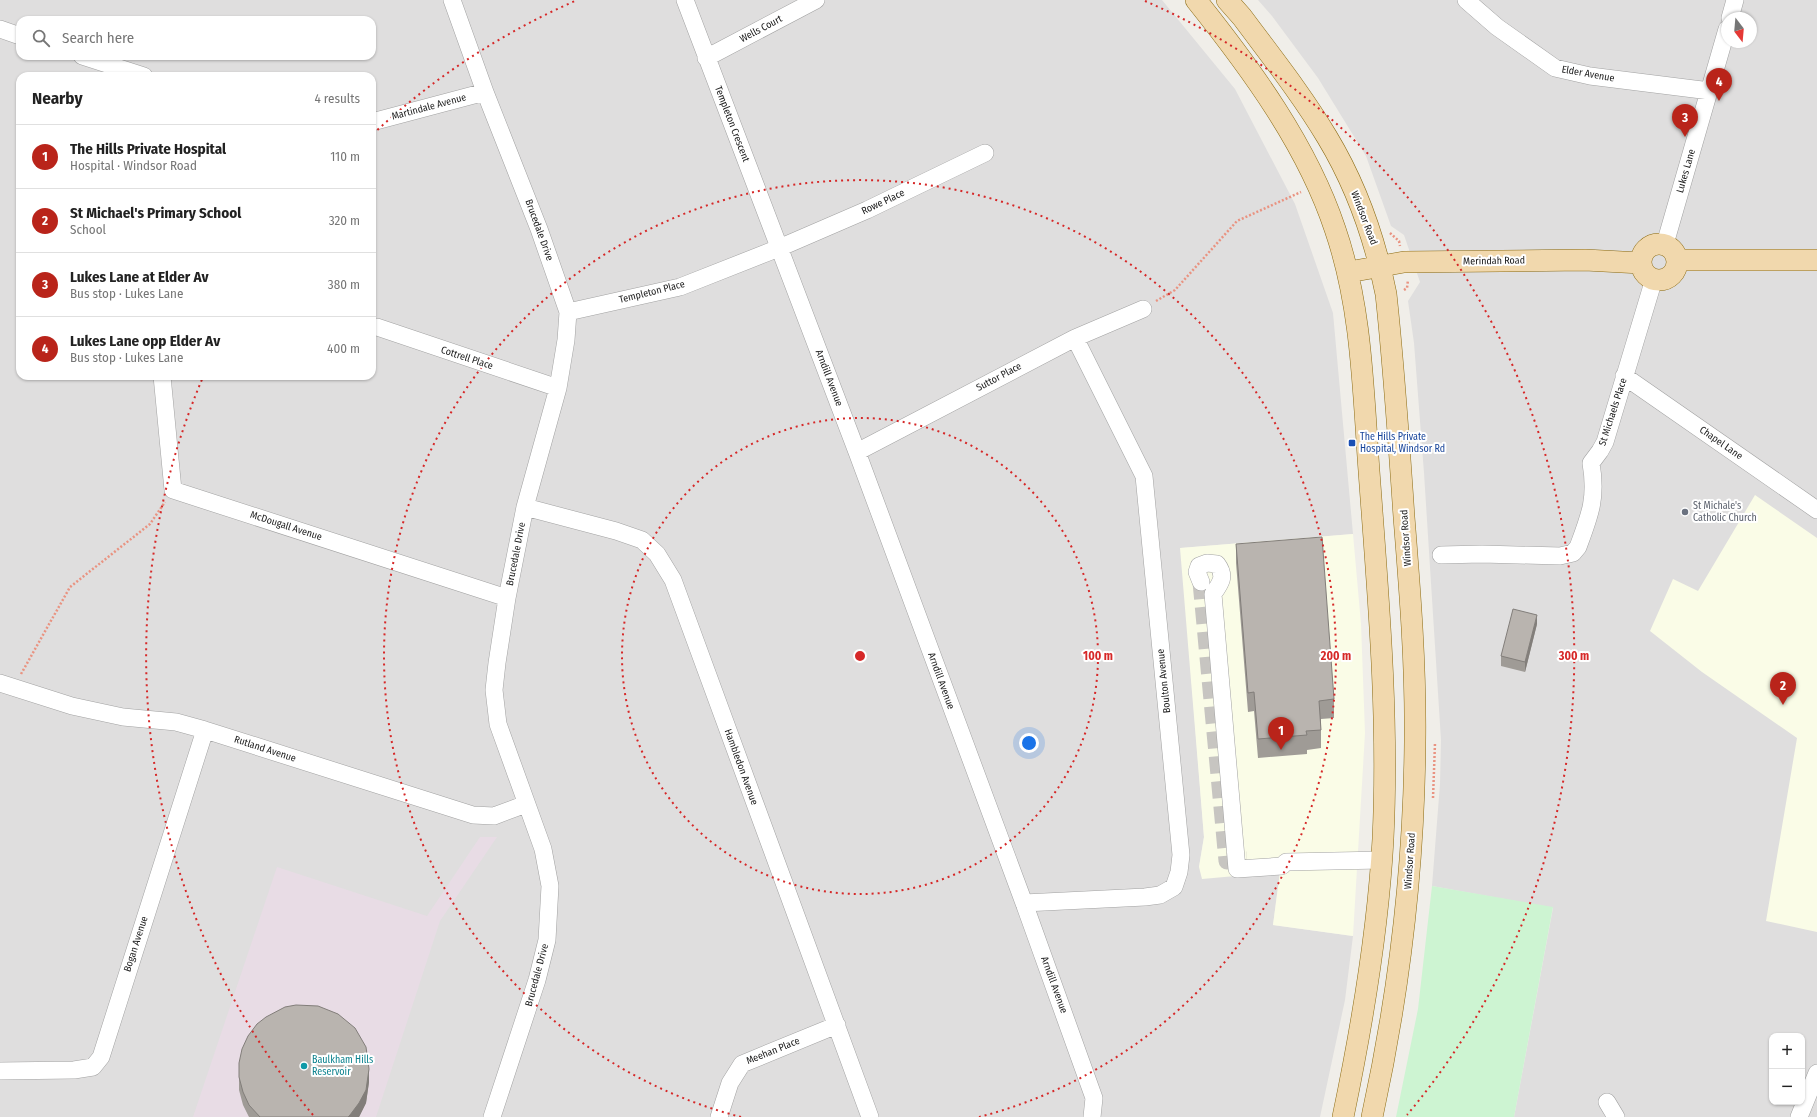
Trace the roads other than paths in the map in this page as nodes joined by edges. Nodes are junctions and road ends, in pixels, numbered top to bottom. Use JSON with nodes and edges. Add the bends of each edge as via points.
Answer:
{"nodes":[{"id":1,"x":452,"y":0,"type":"edge"},
{"id":2,"x":685,"y":0,"type":"edge"},
{"id":3,"x":816,"y":0,"type":"edge"},
{"id":4,"x":1196,"y":0,"type":"edge"},
{"id":5,"x":1227,"y":0,"type":"edge"},
{"id":6,"x":1466,"y":0,"type":"edge"},
{"id":7,"x":1735,"y":0,"type":"edge"},
{"id":8,"x":1732,"y":12,"type":"edge"},
{"id":9,"x":0,"y":29,"type":"edge"},
{"id":10,"x":16,"y":35,"type":"edge"},
{"id":11,"x":1722,"y":48,"type":"edge"},
{"id":12,"x":706,"y":58,"type":"junction"},
{"id":13,"x":94,"y":60,"type":"edge"},
{"id":14,"x":132,"y":72,"type":"edge"},
{"id":15,"x":1710,"y":91,"type":"junction"},
{"id":16,"x":485,"y":92,"type":"junction"},
{"id":17,"x":376,"y":121,"type":"edge"},
{"id":18,"x":985,"y":152,"type":"dead end"},
{"id":19,"x":779,"y":248,"type":"junction"},
{"id":20,"x":1671,"y":252,"type":"junction"},
{"id":21,"x":1817,"y":260,"type":"edge"},
{"id":22,"x":1380,"y":266,"type":"junction"},
{"id":23,"x":1648,"y":271,"type":"junction"},
{"id":24,"x":1348,"y":272,"type":"junction"},
{"id":25,"x":1144,"y":309,"type":"road end"},
{"id":26,"x":568,"y":312,"type":"junction"},
{"id":27,"x":377,"y":328,"type":"dead end"},
{"id":28,"x":1075,"y":338,"type":"junction"},
{"id":29,"x":1624,"y":376,"type":"junction"},
{"id":30,"x":162,"y":380,"type":"edge"},
{"id":31,"x":558,"y":388,"type":"junction"},
{"id":32,"x":857,"y":452,"type":"junction"},
{"id":33,"x":524,"y":507,"type":"junction"},
{"id":34,"x":1817,"y":510,"type":"edge"},
{"id":35,"x":1441,"y":555,"type":"dead end"},
{"id":36,"x":1201,"y":582,"type":"tunnel mouth"},
{"id":37,"x":507,"y":598,"type":"junction"},
{"id":38,"x":7,"y":685,"type":"edge"},
{"id":39,"x":205,"y":730,"type":"junction"},
{"id":40,"x":1414,"y":787,"type":"junction"},
{"id":41,"x":526,"y":804,"type":"junction"},
{"id":42,"x":1247,"y":860,"type":"tunnel mouth"},
{"id":43,"x":1381,"y":860,"type":"junction"},
{"id":44,"x":1286,"y":862,"type":"junction"},
{"id":45,"x":1024,"y":903,"type":"junction"},
{"id":46,"x":1395,"y":994,"type":"junction"},
{"id":47,"x":837,"y":1025,"type":"junction"},
{"id":48,"x":0,"y":1071,"type":"edge"},
{"id":49,"x":1817,"y":1073,"type":"edge"},
{"id":50,"x":1607,"y":1102,"type":"dead end"},
{"id":51,"x":492,"y":1117,"type":"edge"},
{"id":52,"x":720,"y":1117,"type":"edge"},
{"id":53,"x":870,"y":1117,"type":"edge"},
{"id":54,"x":1092,"y":1117,"type":"edge"},
{"id":55,"x":1343,"y":1117,"type":"edge"},
{"id":56,"x":1372,"y":1117,"type":"edge"},
{"id":57,"x":1616,"y":1117,"type":"edge"},
{"id":58,"x":1799,"y":1117,"type":"edge"}],
"edges":[{"from":1,"to":16,"type":"street","name":"Brucedale Drive"},
{"from":2,"to":12,"type":"street","name":"Templeton Crescent"},
{"from":3,"to":12,"type":"street","name":"Wells Court"},
{"from":4,"to":24,"type":"main road","via":[[1273,107],[1305,160],[1335,228]]},
{"from":5,"to":22,"type":"main road","name":"Windsor Road","via":[[1242,17],[1327,137],[1367,222]]},
{"from":6,"to":15,"type":"street","name":"Elder Avenue","via":[[1497,27],[1555,68],[1590,76]]},
{"from":7,"to":8,"type":"street"},
{"from":9,"to":10,"type":"street"},
{"from":11,"to":15,"type":"street","name":"Lukes Lane"},
{"from":12,"to":19,"type":"street","name":"Templeton Crescent"},
{"from":13,"to":14,"type":"street"},
{"from":15,"to":20,"type":"street","name":"Lukes Lane"},
{"from":16,"to":17,"type":"street","name":"Martindale Avenue"},
{"from":16,"to":26,"type":"street","name":"Brucedale Drive","via":[[539,229]]},
{"from":18,"to":19,"type":"street","name":"Rowe Place","via":[[867,210]]},
{"from":19,"to":26,"type":"street","name":"Templeton Place","via":[[680,286]]},
{"from":19,"to":32,"type":"street","name":"Arndill Avenue"},
{"from":20,"to":21,"type":"main road"},
{"from":20,"to":23,"type":"main road","via":[[1658,244],[1645,250],[1642,256]]},
{"from":20,"to":23,"type":"main road","via":[[1677,267],[1668,278],[1661,280]]},
{"from":22,"to":23,"type":"main road","name":"Merindah Road","via":[[1404,262],[1585,260]]},
{"from":22,"to":24,"type":"main road","name":"Merindah Road"},
{"from":22,"to":40,"type":"main road","name":"Windsor Road","via":[[1391,340],[1414,654]]},
{"from":23,"to":29,"type":"street","name":"St Michaels Place"},
{"from":24,"to":43,"type":"main road","via":[[1354,299],[1362,376],[1382,659],[1384,743]]},
{"from":25,"to":28,"type":"street","name":"Suttor Place"},
{"from":26,"to":31,"type":"street","name":"Brucedale Drive"},
{"from":27,"to":31,"type":"street","name":"Cottrell Place"},
{"from":28,"to":32,"type":"street","name":"Suttor Place"},
{"from":28,"to":45,"type":"street","name":"Boulton Avenue","via":[[1144,476],[1181,855],[1174,887],[1160,895]]},
{"from":29,"to":34,"type":"street","name":"Chapel Lane"},
{"from":29,"to":35,"type":"street","name":"St Michaels Place","via":[[1605,442],[1591,463],[1594,497],[1578,548],[1573,553],[1560,556]]},
{"from":30,"to":37,"type":"street","name":"McDougall Avenue","via":[[173,490]]},
{"from":31,"to":33,"type":"street","name":"Brucedale Drive"},
{"from":32,"to":45,"type":"street","name":"Arndill Avenue"},
{"from":33,"to":37,"type":"street","name":"Brucedale Drive"},
{"from":33,"to":47,"type":"street","name":"Hambledon Avenue","via":[[642,540],[657,554],[673,580]]},
{"from":36,"to":44,"type":"street","via":[[1197,572],[1199,566],[1207,563],[1217,564],[1223,577],[1213,594],[1237,869],[1282,866]]},
{"from":37,"to":41,"type":"street","name":"Brucedale Drive","via":[[494,690],[498,724]]},
{"from":38,"to":39,"type":"street","name":"Rutland Avenue","via":[[72,706],[123,717],[176,722]]},
{"from":39,"to":41,"type":"street","name":"Rutland Avenue","via":[[473,815],[494,816]]},
{"from":39,"to":48,"type":"street","name":"Bogan Avenue","via":[[101,1057],[93,1067],[74,1070]]},
{"from":40,"to":43,"type":"main road","via":[[1392,849]]},
{"from":40,"to":46,"type":"main road","name":"Windsor Road","via":[[1407,902]]},
{"from":41,"to":51,"type":"street","name":"Brucedale Drive","via":[[543,849],[550,886],[547,940],[537,980]]},
{"from":42,"to":44,"type":"street","via":[[1280,858]]},
{"from":43,"to":44,"type":"street"},
{"from":43,"to":46,"type":"main road","via":[[1390,893],[1387,975]]},
{"from":43,"to":55,"type":"main road","via":[[1364,1005]]},
{"from":45,"to":54,"type":"street","name":"Arndill Avenue","via":[[1094,1098]]},
{"from":46,"to":56,"type":"main road","name":"Windsor Road"},
{"from":47,"to":52,"type":"street","name":"Meehan Place","via":[[742,1064],[730,1083]]},
{"from":47,"to":53,"type":"street","name":"Hambledon Avenue"},
{"from":49,"to":58,"type":"street"},
{"from":50,"to":57,"type":"street"}]}
